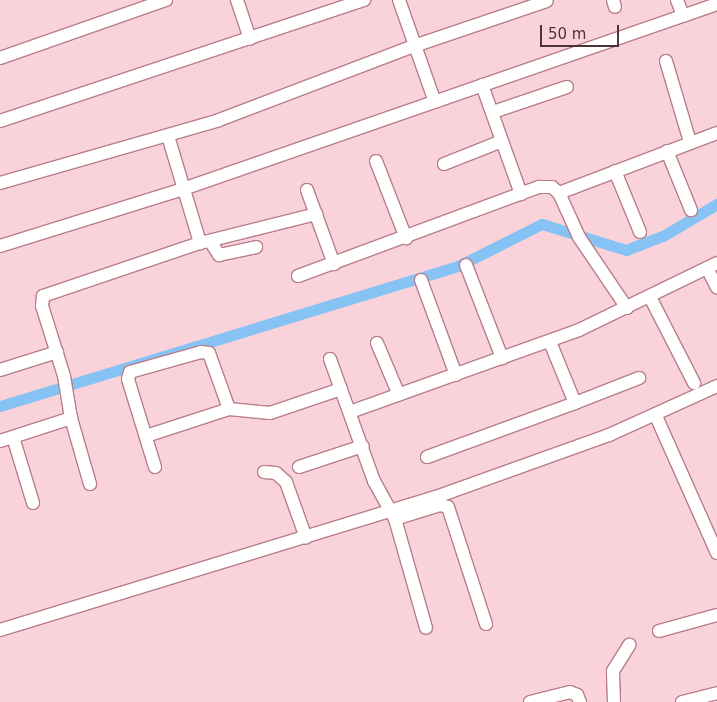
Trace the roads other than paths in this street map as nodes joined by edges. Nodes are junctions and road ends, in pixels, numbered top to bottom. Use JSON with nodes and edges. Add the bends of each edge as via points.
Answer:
{"nodes":[{"id":1,"x":166,"y":0,"type":"edge"},
{"id":2,"x":236,"y":0,"type":"edge"},
{"id":3,"x":364,"y":0,"type":"edge"},
{"id":4,"x":399,"y":0,"type":"edge"},
{"id":5,"x":677,"y":0,"type":"edge"},
{"id":6,"x":547,"y":1,"type":"edge"},
{"id":7,"x":717,"y":4,"type":"edge"},
{"id":8,"x":683,"y":16,"type":"junction"},
{"id":9,"x":250,"y":39,"type":"junction"},
{"id":10,"x":414,"y":46,"type":"junction"},
{"id":11,"x":0,"y":58,"type":"edge"},
{"id":12,"x":666,"y":60,"type":"dead end"},
{"id":13,"x":482,"y":85,"type":"junction"},
{"id":14,"x":567,"y":87,"type":"dead end"},
{"id":15,"x":435,"y":102,"type":"junction"},
{"id":16,"x":492,"y":112,"type":"junction"},
{"id":17,"x":0,"y":121,"type":"edge"},
{"id":18,"x":717,"y":133,"type":"edge"},
{"id":19,"x":168,"y":136,"type":"junction"},
{"id":20,"x":502,"y":141,"type":"junction"},
{"id":21,"x":690,"y":142,"type":"junction"},
{"id":22,"x":667,"y":151,"type":"junction"},
{"id":23,"x":376,"y":161,"type":"dead end"},
{"id":24,"x":444,"y":164,"type":"dead end"},
{"id":25,"x":615,"y":172,"type":"junction"},
{"id":26,"x":0,"y":183,"type":"edge"},
{"id":27,"x":182,"y":189,"type":"junction"},
{"id":28,"x":307,"y":190,"type":"dead end"},
{"id":29,"x":559,"y":193,"type":"junction"},
{"id":30,"x":521,"y":194,"type":"junction"},
{"id":31,"x":691,"y":210,"type":"dead end"},
{"id":32,"x":316,"y":214,"type":"junction"},
{"id":33,"x":640,"y":232,"type":"dead end"},
{"id":34,"x":406,"y":238,"type":"junction"},
{"id":35,"x":205,"y":242,"type":"junction"},
{"id":36,"x":0,"y":246,"type":"edge"},
{"id":37,"x":256,"y":247,"type":"dead end"},
{"id":38,"x":334,"y":264,"type":"junction"},
{"id":39,"x":466,"y":265,"type":"dead end"},
{"id":40,"x":712,"y":266,"type":"edge"},
{"id":41,"x":298,"y":276,"type":"dead end"},
{"id":42,"x":421,"y":280,"type":"dead end"},
{"id":43,"x":717,"y":288,"type":"edge"},
{"id":44,"x":650,"y":297,"type":"junction"},
{"id":45,"x":627,"y":308,"type":"junction"},
{"id":46,"x":550,"y":342,"type":"junction"},
{"id":47,"x":377,"y":343,"type":"dead end"},
{"id":48,"x":57,"y":352,"type":"junction"},
{"id":49,"x":502,"y":358,"type":"junction"},
{"id":50,"x":330,"y":359,"type":"dead end"},
{"id":51,"x":0,"y":370,"type":"edge"},
{"id":52,"x":456,"y":375,"type":"junction"},
{"id":53,"x":638,"y":378,"type":"dead end"},
{"id":54,"x":694,"y":383,"type":"dead end"},
{"id":55,"x":717,"y":386,"type":"edge"},
{"id":56,"x":341,"y":389,"type":"junction"},
{"id":57,"x":398,"y":395,"type":"junction"},
{"id":58,"x":575,"y":403,"type":"junction"},
{"id":59,"x":229,"y":409,"type":"junction"},
{"id":60,"x":350,"y":412,"type":"junction"},
{"id":61,"x":656,"y":416,"type":"junction"},
{"id":62,"x":71,"y":418,"type":"junction"},
{"id":63,"x":146,"y":436,"type":"junction"},
{"id":64,"x":13,"y":437,"type":"junction"},
{"id":65,"x":0,"y":442,"type":"edge"},
{"id":66,"x":363,"y":446,"type":"junction"},
{"id":67,"x":427,"y":457,"type":"dead end"},
{"id":68,"x":155,"y":467,"type":"dead end"},
{"id":69,"x":299,"y":467,"type":"dead end"},
{"id":70,"x":264,"y":472,"type":"dead end"},
{"id":71,"x":90,"y":484,"type":"dead end"},
{"id":72,"x":33,"y":503,"type":"dead end"},
{"id":73,"x":390,"y":510,"type":"junction"},
{"id":74,"x":306,"y":538,"type":"junction"},
{"id":75,"x":717,"y":553,"type":"edge"},
{"id":76,"x":717,"y":615,"type":"edge"},
{"id":77,"x":486,"y":624,"type":"dead end"},
{"id":78,"x":426,"y":628,"type":"dead end"},
{"id":79,"x":0,"y":630,"type":"edge"},
{"id":80,"x":659,"y":632,"type":"dead end"},
{"id":81,"x":629,"y":645,"type":"dead end"},
{"id":82,"x":717,"y":692,"type":"edge"},
{"id":83,"x":530,"y":702,"type":"edge"},
{"id":84,"x":580,"y":702,"type":"edge"},
{"id":85,"x":614,"y":702,"type":"edge"},
{"id":86,"x":682,"y":702,"type":"edge"}],
"edges":[{"from":1,"to":11,"type":"street"},
{"from":2,"to":9,"type":"street"},
{"from":3,"to":9,"type":"street"},
{"from":4,"to":10,"type":"street"},
{"from":5,"to":8,"type":"street"},
{"from":6,"to":10,"type":"street"},
{"from":7,"to":8,"type":"street"},
{"from":8,"to":13,"type":"street"},
{"from":9,"to":17,"type":"street"},
{"from":10,"to":15,"type":"street"},
{"from":10,"to":19,"type":"street","via":[[266,104]]},
{"from":12,"to":21,"type":"street"},
{"from":13,"to":15,"type":"street"},
{"from":13,"to":16,"type":"street"},
{"from":14,"to":16,"type":"street"},
{"from":15,"to":27,"type":"street"},
{"from":16,"to":20,"type":"street"},
{"from":18,"to":21,"type":"street"},
{"from":19,"to":26,"type":"street"},
{"from":19,"to":27,"type":"street"},
{"from":20,"to":24,"type":"street"},
{"from":20,"to":30,"type":"street"},
{"from":21,"to":22,"type":"street"},
{"from":22,"to":25,"type":"street"},
{"from":22,"to":31,"type":"street"},
{"from":23,"to":34,"type":"street"},
{"from":25,"to":29,"type":"street"},
{"from":25,"to":33,"type":"street"},
{"from":27,"to":35,"type":"street"},
{"from":27,"to":36,"type":"street"},
{"from":28,"to":32,"type":"street"},
{"from":29,"to":30,"type":"street","via":[[547,186]]},
{"from":29,"to":45,"type":"street","via":[[579,236]]},
{"from":30,"to":34,"type":"street"},
{"from":32,"to":35,"type":"street"},
{"from":32,"to":38,"type":"street"},
{"from":34,"to":38,"type":"street"},
{"from":35,"to":37,"type":"street","via":[[219,255]]},
{"from":35,"to":48,"type":"street","via":[[46,293],[42,306]]},
{"from":38,"to":41,"type":"street"},
{"from":39,"to":49,"type":"street"},
{"from":40,"to":43,"type":"street"},
{"from":40,"to":44,"type":"street"},
{"from":42,"to":52,"type":"street"},
{"from":44,"to":45,"type":"street"},
{"from":44,"to":54,"type":"street"},
{"from":45,"to":46,"type":"street"},
{"from":46,"to":49,"type":"street"},
{"from":46,"to":58,"type":"street"},
{"from":47,"to":57,"type":"street"},
{"from":48,"to":51,"type":"street"},
{"from":48,"to":62,"type":"street"},
{"from":49,"to":52,"type":"street"},
{"from":50,"to":56,"type":"street"},
{"from":52,"to":57,"type":"street"},
{"from":53,"to":58,"type":"street"},
{"from":55,"to":61,"type":"street"},
{"from":56,"to":59,"type":"street","via":[[270,413]]},
{"from":56,"to":60,"type":"street"},
{"from":57,"to":60,"type":"street"},
{"from":58,"to":67,"type":"street"},
{"from":59,"to":63,"type":"street"},
{"from":59,"to":63,"type":"street","via":[[209,353],[201,352],[130,372],[128,380]]},
{"from":60,"to":66,"type":"street"},
{"from":61,"to":73,"type":"street"},
{"from":61,"to":75,"type":"street"},
{"from":62,"to":64,"type":"street"},
{"from":62,"to":71,"type":"street"},
{"from":63,"to":68,"type":"street"},
{"from":64,"to":65,"type":"street"},
{"from":64,"to":72,"type":"street"},
{"from":66,"to":69,"type":"street"},
{"from":66,"to":73,"type":"street"},
{"from":70,"to":74,"type":"street","via":[[276,473],[286,482]]},
{"from":73,"to":74,"type":"street"},
{"from":73,"to":77,"type":"street","via":[[448,507]]},
{"from":73,"to":78,"type":"street"},
{"from":74,"to":79,"type":"street"},
{"from":76,"to":80,"type":"street"},
{"from":81,"to":85,"type":"street","via":[[613,671]]},
{"from":82,"to":86,"type":"street"},
{"from":83,"to":84,"type":"street","via":[[570,692]]}]}
